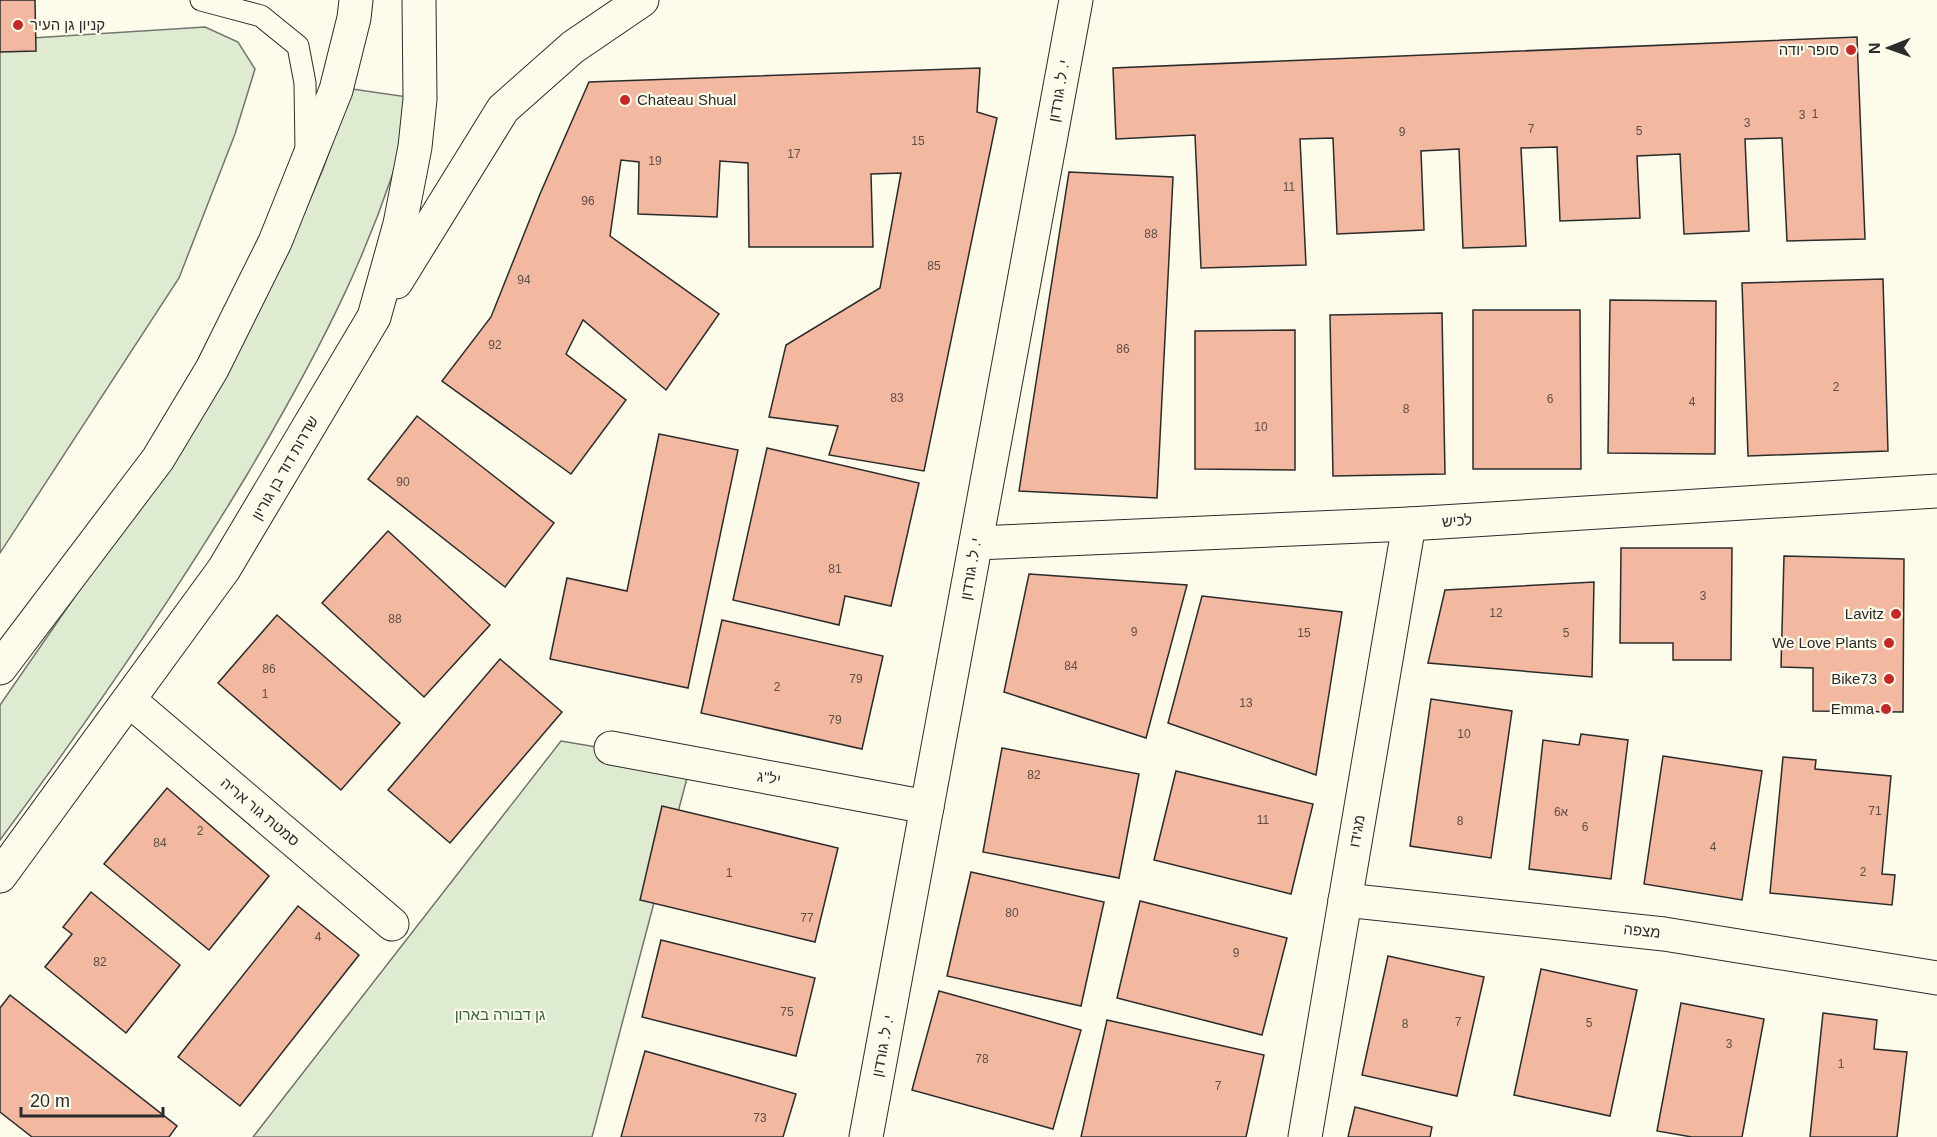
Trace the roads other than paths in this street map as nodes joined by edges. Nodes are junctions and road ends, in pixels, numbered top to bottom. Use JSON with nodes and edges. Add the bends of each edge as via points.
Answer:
{"nodes":[{"id":1,"x":201,"y":0,"type":"edge"},
{"id":2,"x":356,"y":0,"type":"edge"},
{"id":3,"x":419,"y":0,"type":"edge"},
{"id":4,"x":642,"y":0,"type":"edge"},
{"id":5,"x":1076,"y":0,"type":"edge"},
{"id":6,"x":306,"y":161,"type":"junction"},
{"id":7,"x":374,"y":317,"type":"junction"},
{"id":8,"x":1937,"y":491,"type":"edge"},
{"id":9,"x":1409,"y":524,"type":"junction"},
{"id":10,"x":976,"y":543,"type":"junction"},
{"id":11,"x":0,"y":668,"type":"edge"},
{"id":12,"x":129,"y":700,"type":"junction"},
{"id":13,"x":611,"y":748,"type":"dead end"},
{"id":14,"x":927,"y":807,"type":"junction"},
{"id":15,"x":0,"y":876,"type":"edge"},
{"id":16,"x":1345,"y":900,"type":"junction"},
{"id":17,"x":392,"y":924,"type":"dead end"},
{"id":18,"x":1937,"y":978,"type":"edge"},
{"id":19,"x":866,"y":1137,"type":"edge"},
{"id":20,"x":1305,"y":1137,"type":"edge"}],
"edges":[{"from":1,"to":6,"type":"lane","via":[[261,16],[298,46],[304,83]]},
{"from":2,"to":6,"type":"street","via":[[336,90]]},
{"from":3,"to":7,"type":"street","name":"שדרות דוד בן גוריון","via":[[420,99],[415,147],[400,225]]},
{"from":4,"to":7,"type":"street","via":[[573,47],[503,110]]},
{"from":5,"to":10,"type":"street","name":"י. ל. גורדון"},
{"from":6,"to":11,"type":"street","via":[[275,242],[212,369],[158,459]]},
{"from":7,"to":12,"type":"street","name":"שדרות דוד בן גוריון","via":[[230,560]]},
{"from":8,"to":9,"type":"street","name":"לכיש"},
{"from":9,"to":10,"type":"street","name":"לכיש"},
{"from":9,"to":16,"type":"street","name":"מגידו"},
{"from":10,"to":14,"type":"street","name":"י. ל. גורדון"},
{"from":12,"to":15,"type":"street","name":"שדרות דוד בן גוריון"},
{"from":12,"to":17,"type":"street","name":"סמטת גור אריה"},
{"from":13,"to":14,"type":"street","name":"יל\"ג"},
{"from":14,"to":19,"type":"street","name":"י. ל. גורדון"},
{"from":16,"to":18,"type":"street","name":"מצפה","via":[[1664,934]]},
{"from":16,"to":20,"type":"street","name":"מגידו"}]}
